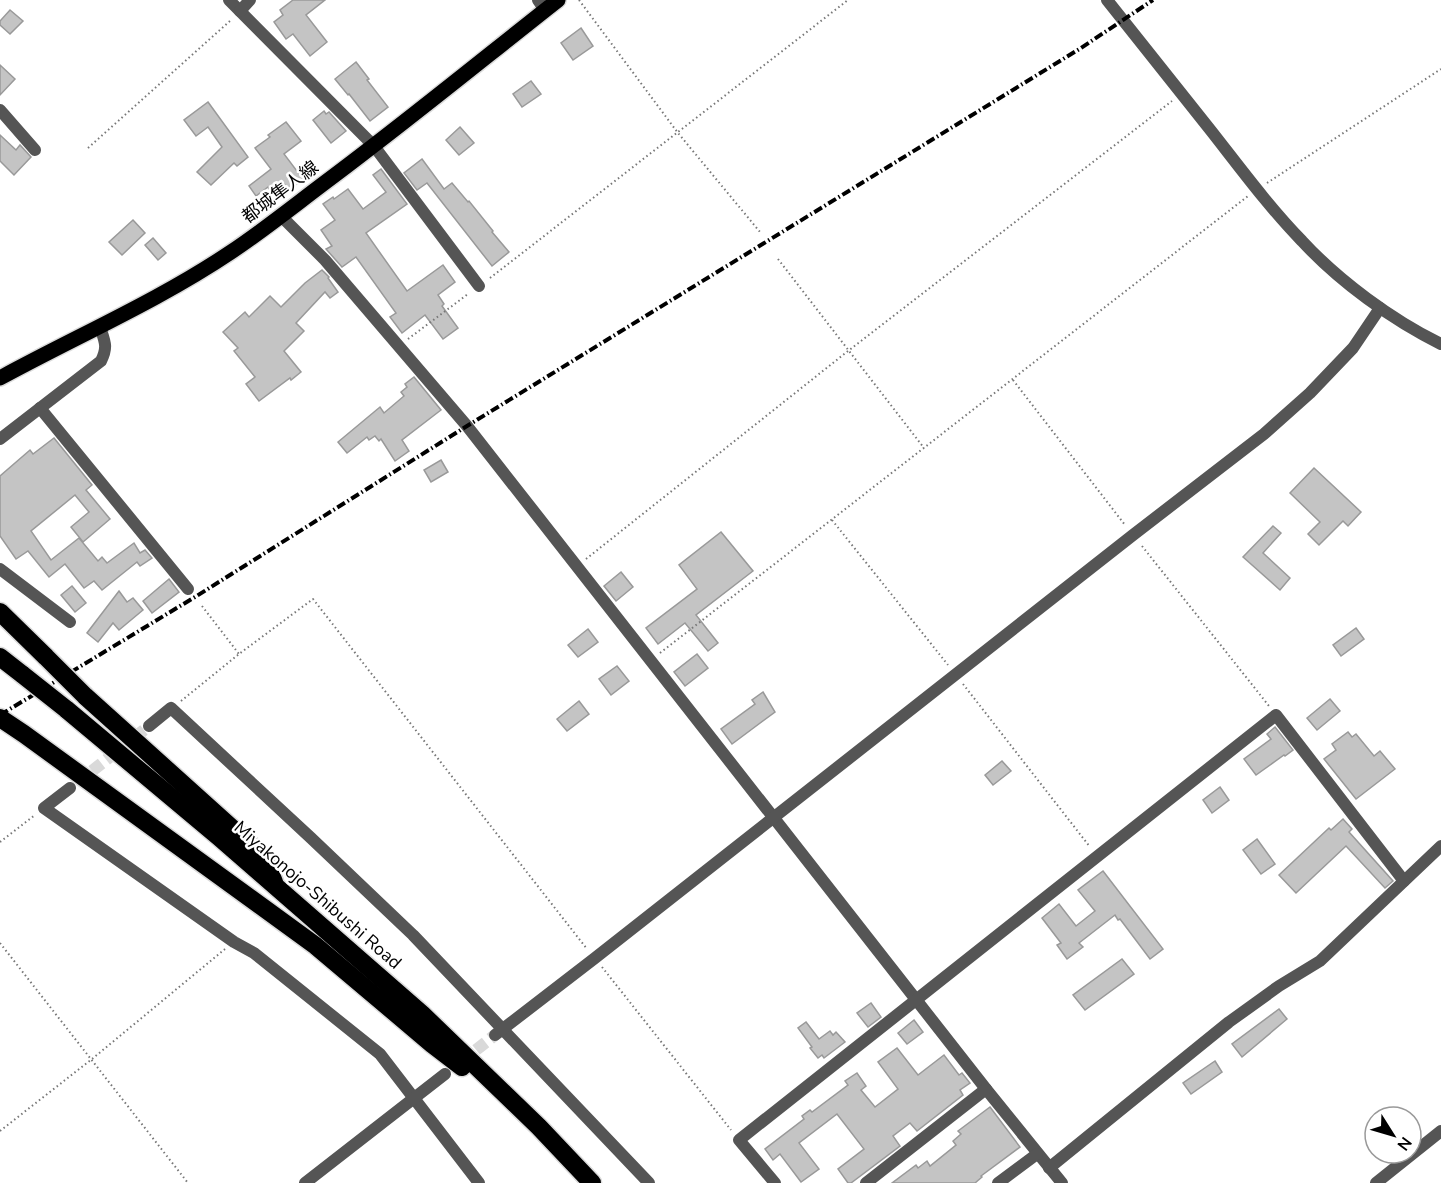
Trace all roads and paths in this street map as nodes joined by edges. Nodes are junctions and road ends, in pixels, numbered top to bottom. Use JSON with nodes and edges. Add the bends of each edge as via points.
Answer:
{"nodes":[{"id":1,"x":229,"y":0,"type":"edge"},
{"id":2,"x":250,"y":0,"type":"edge"},
{"id":3,"x":558,"y":0,"type":"edge"},
{"id":4,"x":579,"y":0,"type":"edge"},
{"id":5,"x":848,"y":0,"type":"edge"},
{"id":6,"x":1107,"y":0,"type":"edge"},
{"id":7,"x":542,"y":5,"type":"edge"},
{"id":8,"x":240,"y":11,"type":"junction"},
{"id":9,"x":1441,"y":69,"type":"edge"},
{"id":10,"x":1181,"y":94,"type":"junction"},
{"id":11,"x":0,"y":110,"type":"edge"},
{"id":12,"x":678,"y":133,"type":"junction"},
{"id":13,"x":374,"y":146,"type":"junction"},
{"id":14,"x":88,"y":148,"type":"dead end"},
{"id":15,"x":35,"y":150,"type":"dead end"},
{"id":16,"x":1257,"y":189,"type":"junction"},
{"id":17,"x":281,"y":216,"type":"junction"},
{"id":18,"x":760,"y":232,"type":"dead end"},
{"id":19,"x":778,"y":259,"type":"dead end"},
{"id":20,"x":479,"y":286,"type":"junction"},
{"id":21,"x":1380,"y":308,"type":"junction"},
{"id":22,"x":100,"y":327,"type":"junction"},
{"id":23,"x":1441,"y":344,"type":"edge"},
{"id":24,"x":399,"y":345,"type":"junction"},
{"id":25,"x":849,"y":351,"type":"junction"},
{"id":26,"x":0,"y":378,"type":"edge"},
{"id":27,"x":1012,"y":379,"type":"junction"},
{"id":28,"x":40,"y":408,"type":"junction"},
{"id":29,"x":0,"y":439,"type":"edge"},
{"id":30,"x":924,"y":448,"type":"junction"},
{"id":31,"x":832,"y":520,"type":"junction"},
{"id":32,"x":1133,"y":535,"type":"junction"},
{"id":33,"x":577,"y":566,"type":"junction"},
{"id":34,"x":0,"y":569,"type":"edge"},
{"id":35,"x":188,"y":589,"type":"dead end"},
{"id":36,"x":202,"y":606,"type":"dead end"},
{"id":37,"x":0,"y":612,"type":"edge"},
{"id":38,"x":70,"y":622,"type":"dead end"},
{"id":39,"x":239,"y":654,"type":"junction"},
{"id":40,"x":0,"y":657,"type":"edge"},
{"id":41,"x":651,"y":661,"type":"junction"},
{"id":42,"x":955,"y":674,"type":"junction"},
{"id":43,"x":171,"y":708,"type":"junction"},
{"id":44,"x":1276,"y":715,"type":"junction"},
{"id":45,"x":0,"y":718,"type":"edge"},
{"id":46,"x":149,"y":726,"type":"tunnel mouth"},
{"id":47,"x":70,"y":788,"type":"tunnel mouth"},
{"id":48,"x":44,"y":808,"type":"junction"},
{"id":49,"x":774,"y":817,"type":"junction"},
{"id":50,"x":0,"y":842,"type":"edge"},
{"id":51,"x":1441,"y":846,"type":"edge"},
{"id":52,"x":1098,"y":856,"type":"junction"},
{"id":53,"x":1404,"y":881,"type":"junction"},
{"id":54,"x":276,"y":886,"type":"junction"},
{"id":55,"x":0,"y":942,"type":"edge"},
{"id":56,"x":234,"y":942,"type":"junction"},
{"id":57,"x":595,"y":958,"type":"junction"},
{"id":58,"x":917,"y":1000,"type":"junction"},
{"id":59,"x":499,"y":1032,"type":"junction"},
{"id":60,"x":92,"y":1059,"type":"junction"},
{"id":61,"x":444,"y":1074,"type":"dead end"},
{"id":62,"x":986,"y":1089,"type":"junction"},
{"id":63,"x":413,"y":1099,"type":"junction"},
{"id":64,"x":539,"y":1127,"type":"junction"},
{"id":65,"x":0,"y":1131,"type":"edge"},
{"id":66,"x":1441,"y":1131,"type":"edge"},
{"id":67,"x":739,"y":1140,"type":"junction"},
{"id":68,"x":1037,"y":1154,"type":"junction"},
{"id":69,"x":1049,"y":1168,"type":"junction"},
{"id":70,"x":188,"y":1183,"type":"edge"},
{"id":71,"x":305,"y":1183,"type":"edge"},
{"id":72,"x":479,"y":1183,"type":"edge"},
{"id":73,"x":592,"y":1183,"type":"edge"},
{"id":74,"x":649,"y":1183,"type":"edge"},
{"id":75,"x":775,"y":1183,"type":"edge"},
{"id":76,"x":866,"y":1183,"type":"edge"},
{"id":77,"x":998,"y":1183,"type":"edge"},
{"id":78,"x":1062,"y":1183,"type":"edge"},
{"id":79,"x":1376,"y":1183,"type":"edge"}],
"edges":[{"from":1,"to":8,"type":"street"},
{"from":2,"to":8,"type":"street"},
{"from":3,"to":7,"type":"main road","name":"都城隼人線"},
{"from":4,"to":12,"type":"path"},
{"from":5,"to":12,"type":"path"},
{"from":6,"to":10,"type":"street"},
{"from":7,"to":13,"type":"main road","name":"都城隼人線"},
{"from":8,"to":13,"type":"street"},
{"from":8,"to":14,"type":"path"},
{"from":9,"to":16,"type":"path"},
{"from":10,"to":16,"type":"street"},
{"from":10,"to":25,"type":"path"},
{"from":11,"to":15,"type":"street"},
{"from":12,"to":18,"type":"path"},
{"from":12,"to":20,"type":"path"},
{"from":13,"to":17,"type":"main road","name":"都城隼人線"},
{"from":13,"to":20,"type":"street"},
{"from":16,"to":21,"type":"street","via":[[1303,243]]},
{"from":16,"to":27,"type":"path"},
{"from":17,"to":22,"type":"main road","name":"都城隼人線","via":[[185,281]]},
{"from":17,"to":24,"type":"street"},
{"from":19,"to":25,"type":"path"},
{"from":20,"to":24,"type":"path"},
{"from":21,"to":23,"type":"street"},
{"from":21,"to":32,"type":"street","via":[[1353,348],[1310,393],[1264,434]]},
{"from":22,"to":26,"type":"main road","name":"都城隼人線"},
{"from":22,"to":28,"type":"street","via":[[106,345],[101,362]]},
{"from":24,"to":33,"type":"street"},
{"from":25,"to":30,"type":"path"},
{"from":25,"to":33,"type":"path"},
{"from":27,"to":30,"type":"path"},
{"from":27,"to":32,"type":"path"},
{"from":28,"to":29,"type":"street"},
{"from":28,"to":35,"type":"street"},
{"from":30,"to":31,"type":"path"},
{"from":31,"to":41,"type":"path"},
{"from":31,"to":42,"type":"path"},
{"from":32,"to":42,"type":"street"},
{"from":32,"to":44,"type":"path"},
{"from":33,"to":41,"type":"street"},
{"from":34,"to":38,"type":"street"},
{"from":36,"to":39,"type":"path"},
{"from":37,"to":54,"type":"highway","bridge":true,"via":[[85,696],[264,857]]},
{"from":39,"to":43,"type":"path"},
{"from":39,"to":57,"type":"path","via":[[313,598]]},
{"from":40,"to":54,"type":"highway","name":"Miyakonojo-Shibushi Road","bridge":true},
{"from":41,"to":49,"type":"street"},
{"from":42,"to":49,"type":"street"},
{"from":42,"to":52,"type":"path"},
{"from":43,"to":46,"type":"street"},
{"from":43,"to":59,"type":"street","via":[[405,927]]},
{"from":44,"to":52,"type":"street"},
{"from":44,"to":53,"type":"street"},
{"from":45,"to":64,"type":"highway","via":[[316,946]]},
{"from":47,"to":48,"type":"street"},
{"from":48,"to":50,"type":"path"},
{"from":48,"to":56,"type":"street"},
{"from":49,"to":57,"type":"street"},
{"from":49,"to":58,"type":"street"},
{"from":51,"to":53,"type":"street"},
{"from":52,"to":58,"type":"street"},
{"from":53,"to":69,"type":"street","via":[[1320,961],[1229,1022]]},
{"from":54,"to":64,"type":"highway","name":"Miyakonojo-Shibushi Road","via":[[422,1014]]},
{"from":55,"to":60,"type":"path"},
{"from":56,"to":60,"type":"path"},
{"from":56,"to":63,"type":"street","via":[[254,953],[380,1054]]},
{"from":57,"to":59,"type":"street"},
{"from":57,"to":67,"type":"path"},
{"from":58,"to":62,"type":"street"},
{"from":58,"to":67,"type":"street"},
{"from":59,"to":74,"type":"street"},
{"from":60,"to":65,"type":"path"},
{"from":60,"to":70,"type":"path"},
{"from":61,"to":63,"type":"street"},
{"from":62,"to":68,"type":"street"},
{"from":62,"to":76,"type":"street"},
{"from":63,"to":71,"type":"street"},
{"from":63,"to":72,"type":"street"},
{"from":64,"to":73,"type":"highway","name":"Miyakonojo-Shibushi Road"},
{"from":66,"to":79,"type":"street"},
{"from":67,"to":75,"type":"street"},
{"from":68,"to":69,"type":"street"},
{"from":68,"to":77,"type":"street"},
{"from":69,"to":78,"type":"street"}]}
